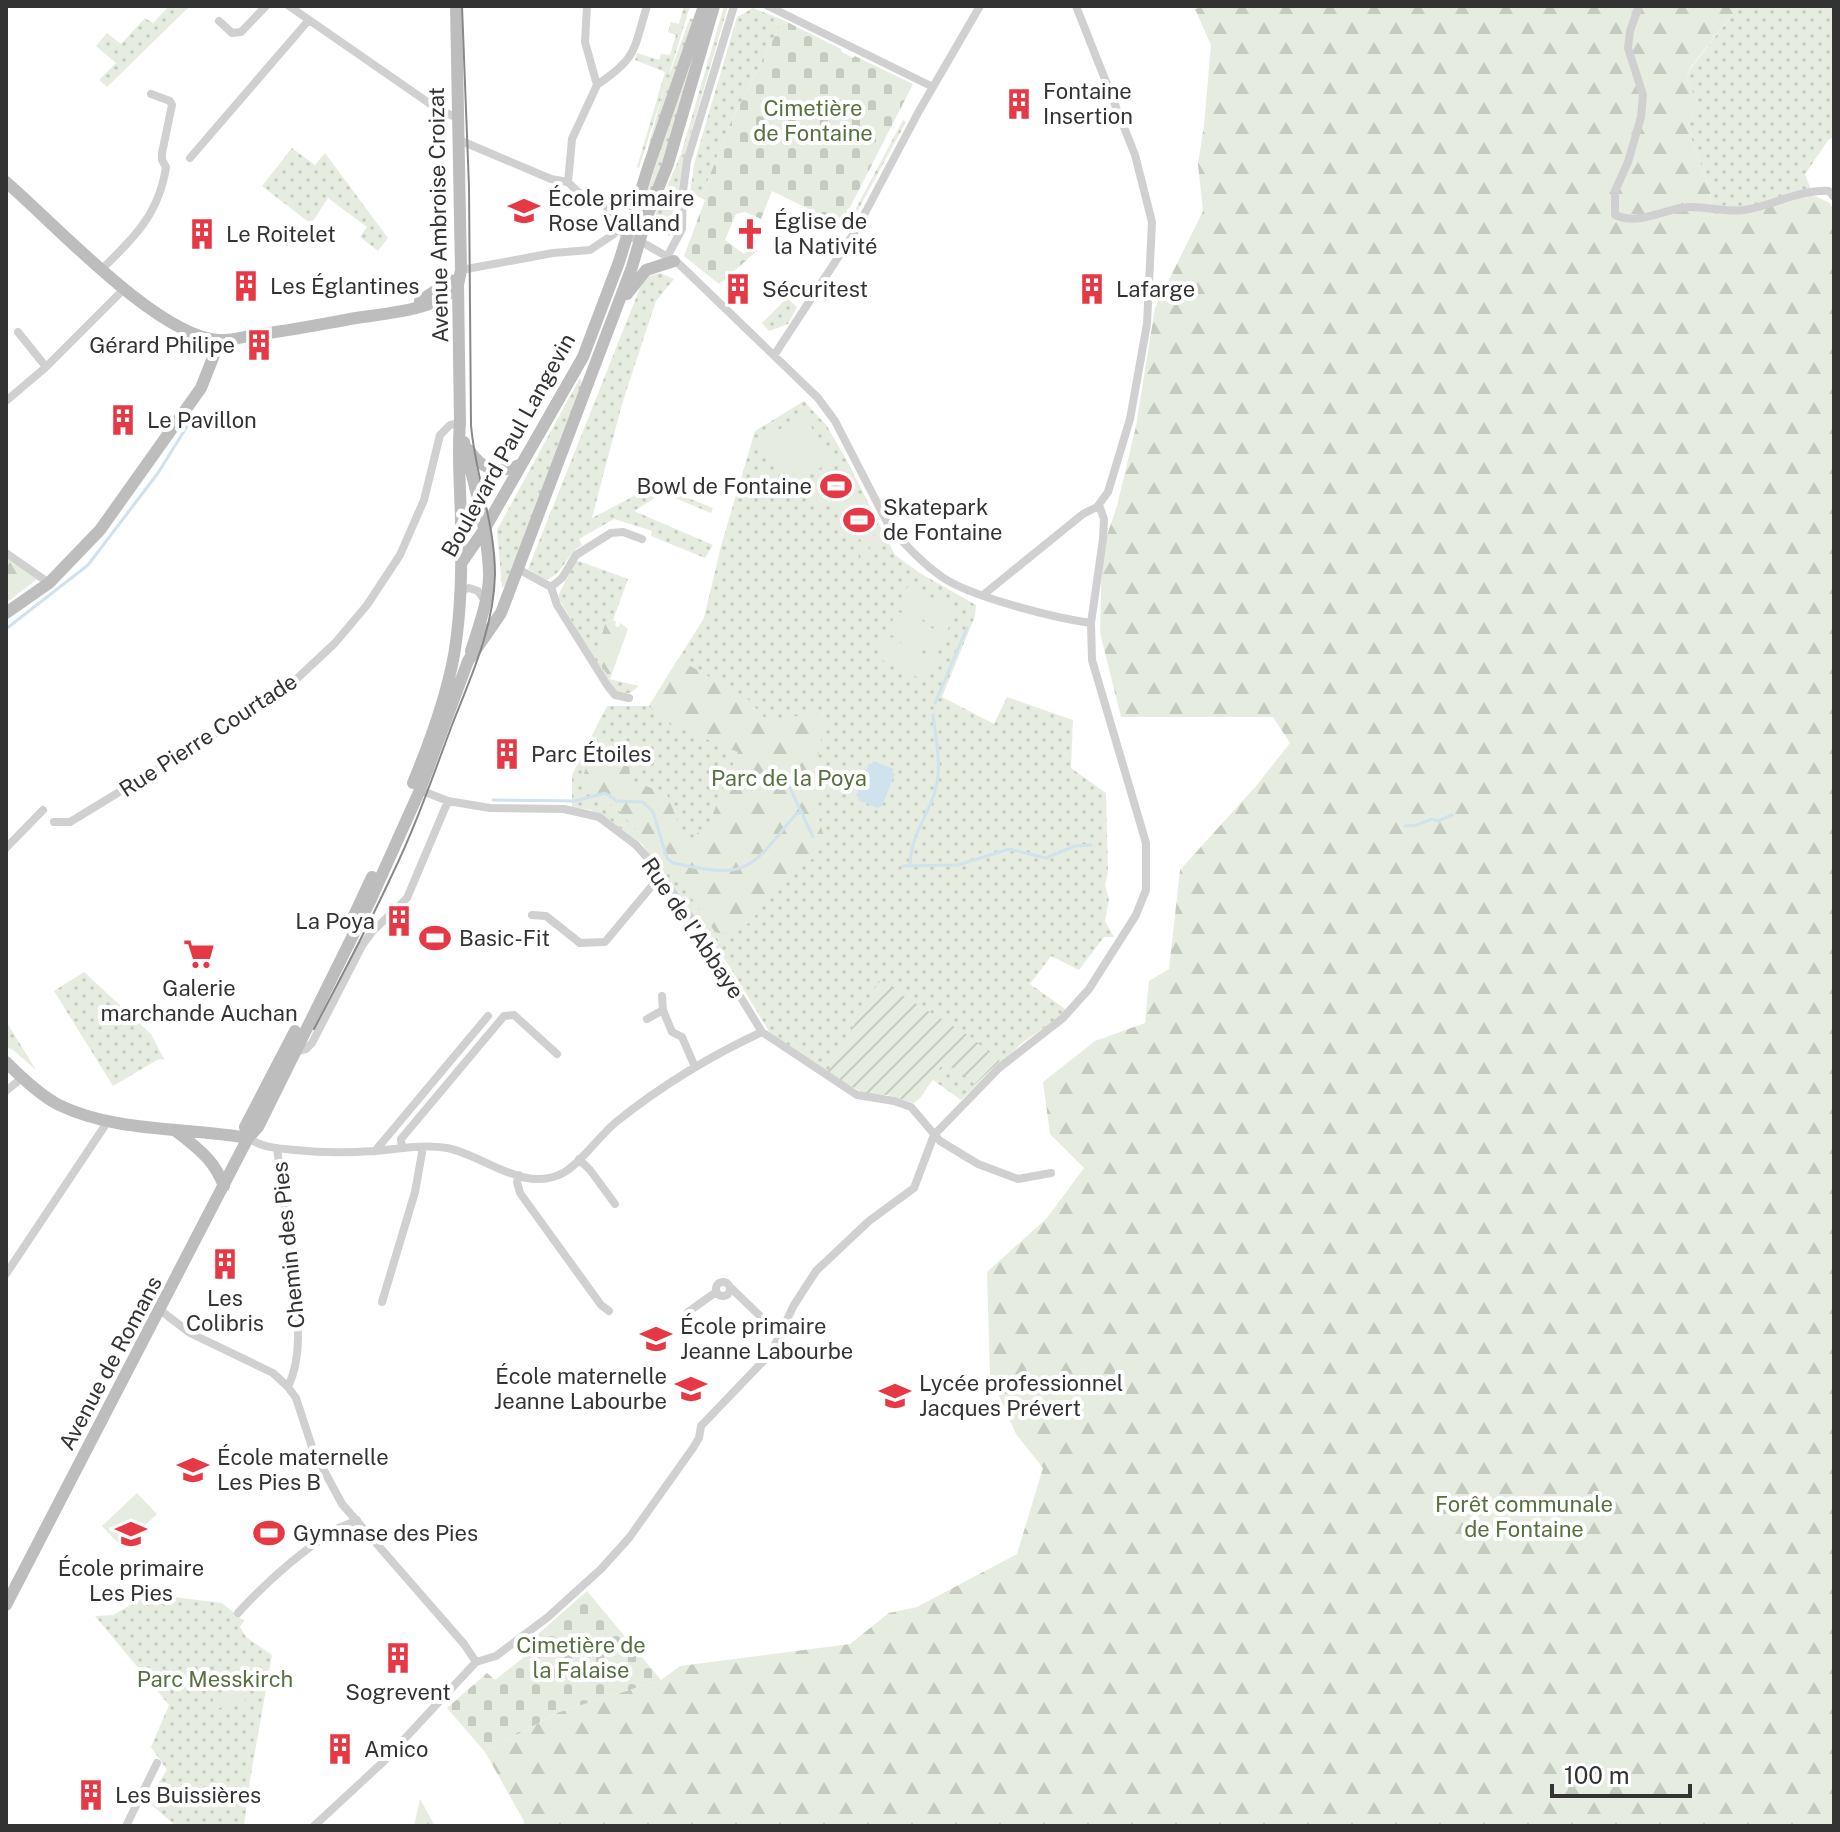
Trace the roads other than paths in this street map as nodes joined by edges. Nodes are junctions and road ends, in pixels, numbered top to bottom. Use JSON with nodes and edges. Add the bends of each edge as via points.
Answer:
{"nodes":[{"id":1,"x":266,"y":6,"type":"edge"},
{"id":2,"x":289,"y":6,"type":"edge"},
{"id":3,"x":456,"y":6,"type":"edge"},
{"id":4,"x":587,"y":6,"type":"edge"},
{"id":5,"x":647,"y":6,"type":"edge"},
{"id":6,"x":704,"y":6,"type":"edge"},
{"id":7,"x":714,"y":6,"type":"edge"},
{"id":8,"x":734,"y":6,"type":"edge"},
{"id":9,"x":768,"y":6,"type":"edge"},
{"id":10,"x":980,"y":6,"type":"edge"},
{"id":11,"x":1076,"y":6,"type":"edge"},
{"id":12,"x":1639,"y":6,"type":"edge"},
{"id":13,"x":219,"y":21,"type":"dead end"},
{"id":14,"x":308,"y":21,"type":"junction"},
{"id":15,"x":597,"y":85,"type":"junction"},
{"id":16,"x":933,"y":87,"type":"junction"},
{"id":17,"x":151,"y":94,"type":"dead end"},
{"id":18,"x":458,"y":118,"type":"junction"},
{"id":19,"x":459,"y":140,"type":"junction"},
{"id":20,"x":190,"y":158,"type":"dead end"},
{"id":21,"x":6,"y":182,"type":"edge"},
{"id":22,"x":568,"y":182,"type":"junction"},
{"id":23,"x":1834,"y":197,"type":"edge"},
{"id":24,"x":628,"y":235,"type":"junction"},
{"id":25,"x":671,"y":259,"type":"junction"},
{"id":26,"x":101,"y":270,"type":"junction"},
{"id":27,"x":459,"y":278,"type":"junction"},
{"id":28,"x":124,"y":289,"type":"junction"},
{"id":29,"x":421,"y":306,"type":"junction"},
{"id":30,"x":403,"y":310,"type":"junction"},
{"id":31,"x":616,"y":310,"type":"junction"},
{"id":32,"x":458,"y":313,"type":"junction"},
{"id":33,"x":18,"y":332,"type":"dead end"},
{"id":34,"x":216,"y":340,"type":"junction"},
{"id":35,"x":775,"y":354,"type":"junction"},
{"id":36,"x":46,"y":367,"type":"junction"},
{"id":37,"x":6,"y":401,"type":"edge"},
{"id":38,"x":460,"y":423,"type":"junction"},
{"id":39,"x":465,"y":444,"type":"junction"},
{"id":40,"x":523,"y":462,"type":"junction"},
{"id":41,"x":1099,"y":505,"type":"junction"},
{"id":42,"x":484,"y":530,"type":"junction"},
{"id":43,"x":642,"y":539,"type":"dead end"},
{"id":44,"x":6,"y":553,"type":"edge"},
{"id":45,"x":460,"y":565,"type":"junction"},
{"id":46,"x":518,"y":569,"type":"junction"},
{"id":47,"x":49,"y":583,"type":"junction"},
{"id":48,"x":510,"y":587,"type":"junction"},
{"id":49,"x":551,"y":587,"type":"junction"},
{"id":50,"x":460,"y":591,"type":"junction"},
{"id":51,"x":983,"y":595,"type":"junction"},
{"id":52,"x":485,"y":601,"type":"junction"},
{"id":53,"x":458,"y":610,"type":"junction"},
{"id":54,"x":6,"y":613,"type":"edge"},
{"id":55,"x":1091,"y":623,"type":"junction"},
{"id":56,"x":479,"y":625,"type":"junction"},
{"id":57,"x":468,"y":661,"type":"junction"},
{"id":58,"x":629,"y":698,"type":"dead end"},
{"id":59,"x":418,"y":773,"type":"junction"},
{"id":60,"x":420,"y":790,"type":"junction"},
{"id":61,"x":448,"y":801,"type":"junction"},
{"id":62,"x":43,"y":810,"type":"dead end"},
{"id":63,"x":54,"y":822,"type":"dead end"},
{"id":64,"x":6,"y":848,"type":"edge"},
{"id":65,"x":661,"y":875,"type":"junction"},
{"id":66,"x":532,"y":915,"type":"dead end"},
{"id":67,"x":662,"y":996,"type":"dead end"},
{"id":68,"x":663,"y":1010,"type":"junction"},
{"id":69,"x":488,"y":1016,"type":"dead end"},
{"id":70,"x":647,"y":1019,"type":"dead end"},
{"id":71,"x":762,"y":1032,"type":"junction"},
{"id":72,"x":294,"y":1052,"type":"junction"},
{"id":73,"x":557,"y":1054,"type":"dead end"},
{"id":74,"x":695,"y":1067,"type":"junction"},
{"id":75,"x":14,"y":1069,"type":"edge"},
{"id":76,"x":7,"y":1090,"type":"edge"},
{"id":77,"x":108,"y":1121,"type":"junction"},
{"id":78,"x":172,"y":1128,"type":"junction"},
{"id":79,"x":934,"y":1135,"type":"junction"},
{"id":80,"x":248,"y":1138,"type":"junction"},
{"id":81,"x":423,"y":1147,"type":"junction"},
{"id":82,"x":277,"y":1148,"type":"junction"},
{"id":83,"x":402,"y":1148,"type":"junction"},
{"id":84,"x":375,"y":1151,"type":"junction"},
{"id":85,"x":579,"y":1159,"type":"junction"},
{"id":86,"x":1051,"y":1173,"type":"dead end"},
{"id":87,"x":519,"y":1175,"type":"junction"},
{"id":88,"x":224,"y":1186,"type":"junction"},
{"id":89,"x":615,"y":1204,"type":"dead end"},
{"id":90,"x":6,"y":1274,"type":"edge"},
{"id":91,"x":382,"y":1302,"type":"dead end"},
{"id":92,"x":160,"y":1310,"type":"junction"},
{"id":93,"x":609,"y":1311,"type":"dead end"},
{"id":94,"x":688,"y":1312,"type":"dead end"},
{"id":95,"x":781,"y":1336,"type":"junction"},
{"id":96,"x":288,"y":1387,"type":"junction"},
{"id":97,"x":347,"y":1509,"type":"junction"},
{"id":98,"x":357,"y":1520,"type":"junction"},
{"id":99,"x":338,"y":1527,"type":"junction"},
{"id":100,"x":6,"y":1605,"type":"edge"},
{"id":101,"x":238,"y":1613,"type":"dead end"},
{"id":102,"x":476,"y":1662,"type":"junction"},
{"id":103,"x":157,"y":1763,"type":"dead end"},
{"id":104,"x":126,"y":1826,"type":"edge"},
{"id":105,"x":314,"y":1826,"type":"edge"}],
"edges":[{"from":1,"to":13,"type":"street","via":[[241,32],[232,33]]},
{"from":2,"to":14,"type":"street"},
{"from":3,"to":18,"type":"main road","name":"Avenue Ambroise Croizat"},
{"from":4,"to":15,"type":"street","via":[[585,42]]},
{"from":5,"to":15,"type":"street","via":[[627,63]]},
{"from":6,"to":24,"type":"main road","name":"Boulevard Paul Langevin"},
{"from":7,"to":24,"type":"main road","name":"Boulevard Paul Langevin","via":[[668,164]]},
{"from":8,"to":25,"type":"street","via":[[687,161],[682,229]]},
{"from":9,"to":16,"type":"street"},
{"from":10,"to":16,"type":"street"},
{"from":11,"to":41,"type":"street","via":[[1135,155],[1152,222],[1138,382],[1108,492]]},
{"from":12,"to":23,"type":"street","via":[[1628,48],[1643,95],[1641,117],[1615,191],[1615,215],[1638,219],[1687,207],[1741,211],[1814,190],[1829,191]]},
{"from":14,"to":18,"type":"street"},
{"from":14,"to":20,"type":"street"},
{"from":15,"to":22,"type":"street","via":[[572,139]]},
{"from":16,"to":35,"type":"street","via":[[856,230]]},
{"from":17,"to":26,"type":"street","via":[[172,105],[162,153],[163,187],[155,209]]},
{"from":18,"to":19,"type":"main road","name":"Avenue Ambroise Croizat"},
{"from":19,"to":22,"type":"street"},
{"from":19,"to":27,"type":"main road","name":"Avenue Ambroise Croizat"},
{"from":21,"to":26,"type":"main road"},
{"from":22,"to":24,"type":"street","via":[[609,208]]},
{"from":24,"to":25,"type":"street"},
{"from":24,"to":27,"type":"street","via":[[590,250],[553,253]]},
{"from":24,"to":31,"type":"main road","name":"Boulevard Paul Langevin"},
{"from":24,"to":40,"type":"main road","name":"Boulevard Paul Langevin","via":[[583,357]]},
{"from":25,"to":31,"type":"main road","via":[[646,270]]},
{"from":25,"to":35,"type":"street"},
{"from":26,"to":28,"type":"main road"},
{"from":27,"to":29,"type":"main road","via":[[450,295]]},
{"from":27,"to":30,"type":"main road"},
{"from":27,"to":32,"type":"main road","name":"Avenue Ambroise Croizat"},
{"from":28,"to":34,"type":"main road","via":[[174,322]]},
{"from":28,"to":36,"type":"street"},
{"from":29,"to":30,"type":"main road"},
{"from":29,"to":32,"type":"main road"},
{"from":30,"to":34,"type":"main road"},
{"from":31,"to":46,"type":"main road","name":"Boulevard Paul Langevin"},
{"from":32,"to":38,"type":"main road","name":"Avenue Ambroise Croizat"},
{"from":33,"to":36,"type":"street"},
{"from":34,"to":47,"type":"main road","via":[[191,403],[100,530]]},
{"from":35,"to":51,"type":"street","via":[[835,421],[897,536],[943,579]]},
{"from":36,"to":37,"type":"street"},
{"from":38,"to":39,"type":"main road","name":"Avenue Ambroise Croizat"},
{"from":38,"to":45,"type":"main road","name":"Avenue Ambroise Croizat"},
{"from":38,"to":63,"type":"street","name":"Rue Pierre Courtade","via":[[440,435],[422,506],[400,555],[335,643],[287,688],[224,730],[70,822]]},
{"from":39,"to":40,"type":"main road","via":[[490,470],[506,472]]},
{"from":39,"to":42,"type":"main road","name":"Avenue Ambroise Croizat"},
{"from":40,"to":42,"type":"main road","name":"Boulevard Paul Langevin"},
{"from":41,"to":51,"type":"street"},
{"from":41,"to":55,"type":"street","via":[[1103,539]]},
{"from":42,"to":45,"type":"main road","name":"Boulevard Paul Langevin"},
{"from":42,"to":52,"type":"main road","name":"Avenue Ambroise Croizat","via":[[489,574]]},
{"from":43,"to":49,"type":"street","via":[[611,533],[576,555]]},
{"from":44,"to":47,"type":"street"},
{"from":45,"to":50,"type":"main road","name":"Boulevard Paul Langevin"},
{"from":46,"to":48,"type":"main road","name":"Boulevard Paul Langevin"},
{"from":46,"to":49,"type":"street"},
{"from":47,"to":54,"type":"main road"},
{"from":48,"to":56,"type":"main road","name":"Boulevard Paul Langevin"},
{"from":48,"to":57,"type":"main road","name":"Boulevard Paul Langevin","via":[[501,613]]},
{"from":49,"to":58,"type":"street","via":[[613,693]]},
{"from":50,"to":52,"type":"street","via":[[478,591]]},
{"from":50,"to":53,"type":"main road","name":"Boulevard Paul Langevin"},
{"from":51,"to":55,"type":"street"},
{"from":52,"to":56,"type":"main road","name":"Avenue Ambroise Croizat"},
{"from":53,"to":56,"type":"main road"},
{"from":53,"to":59,"type":"main road","name":"Boulevard Paul Langevin","via":[[454,657]]},
{"from":55,"to":79,"type":"street","via":[[1092,660],[1146,843],[1146,890],[1089,989],[1063,1018],[999,1068]]},
{"from":56,"to":57,"type":"main road","name":"Avenue Ambroise Croizat"},
{"from":57,"to":60,"type":"main road","name":"Boulevard Paul Langevin"},
{"from":59,"to":60,"type":"street","name":"Boulevard Paul Langevin"},
{"from":59,"to":80,"type":"main road","name":"Boulevard Paul Langevin","via":[[351,921],[245,1127]]},
{"from":60,"to":61,"type":"street","name":"Rue de l'Abbaye"},
{"from":60,"to":72,"type":"main road","name":"Boulevard Paul Langevin"},
{"from":61,"to":65,"type":"street","name":"Rue de l'Abbaye","via":[[589,813],[636,845]]},
{"from":61,"to":72,"type":"street","name":"Boulevard Paul Langevin","via":[[407,898],[363,944],[312,1043]]},
{"from":62,"to":64,"type":"street"},
{"from":65,"to":66,"type":"street","via":[[605,942],[580,943],[546,916]]},
{"from":65,"to":71,"type":"street","name":"Rue de l'Abbaye"},
{"from":67,"to":68,"type":"street"},
{"from":68,"to":70,"type":"street"},
{"from":68,"to":74,"type":"street"},
{"from":69,"to":84,"type":"street"},
{"from":71,"to":74,"type":"street"},
{"from":71,"to":79,"type":"street","name":"Rue de l'Abbaye","via":[[857,1095],[911,1107]]},
{"from":72,"to":80,"type":"main road","name":"Boulevard Paul Langevin"},
{"from":73,"to":83,"type":"street","via":[[514,1015],[504,1016],[401,1139]]},
{"from":74,"to":85,"type":"street","via":[[616,1122]]},
{"from":75,"to":76,"type":"street"},
{"from":75,"to":76,"type":"street"},
{"from":75,"to":77,"type":"main road","via":[[57,1104]]},
{"from":77,"to":78,"type":"main road"},
{"from":77,"to":90,"type":"street"},
{"from":78,"to":80,"type":"main road"},
{"from":78,"to":88,"type":"main road","via":[[207,1155]]},
{"from":79,"to":86,"type":"street","name":"Rue de l'Abbaye","via":[[978,1164],[1012,1178]]},
{"from":79,"to":95,"type":"street","via":[[914,1188],[816,1271]]},
{"from":80,"to":82,"type":"street"},
{"from":80,"to":88,"type":"main road","name":"Avenue de Romans"},
{"from":81,"to":83,"type":"street"},
{"from":81,"to":87,"type":"street","via":[[447,1148]]},
{"from":81,"to":91,"type":"street"},
{"from":82,"to":84,"type":"street"},
{"from":82,"to":96,"type":"street","name":"Chemin des Pies","via":[[299,1330],[295,1374]]},
{"from":83,"to":84,"type":"street"},
{"from":85,"to":87,"type":"street","via":[[552,1177]]},
{"from":85,"to":89,"type":"street"},
{"from":87,"to":93,"type":"street","via":[[520,1193]]},
{"from":88,"to":92,"type":"main road","name":"Avenue de Romans"},
{"from":92,"to":96,"type":"street","via":[[190,1333],[273,1373]]},
{"from":92,"to":100,"type":"main road","name":"Avenue de Romans"},
{"from":94,"to":95,"type":"street","via":[[716,1292],[721,1282],[729,1284]]},
{"from":95,"to":102,"type":"street","via":[[701,1426],[699,1438],[629,1538],[548,1617],[496,1656]]},
{"from":96,"to":97,"type":"street","via":[[331,1487]]},
{"from":97,"to":98,"type":"street"},
{"from":97,"to":99,"type":"street"},
{"from":98,"to":99,"type":"street"},
{"from":98,"to":102,"type":"street"},
{"from":99,"to":101,"type":"street"},
{"from":102,"to":105,"type":"street","via":[[383,1762]]},
{"from":103,"to":104,"type":"street"}]}
